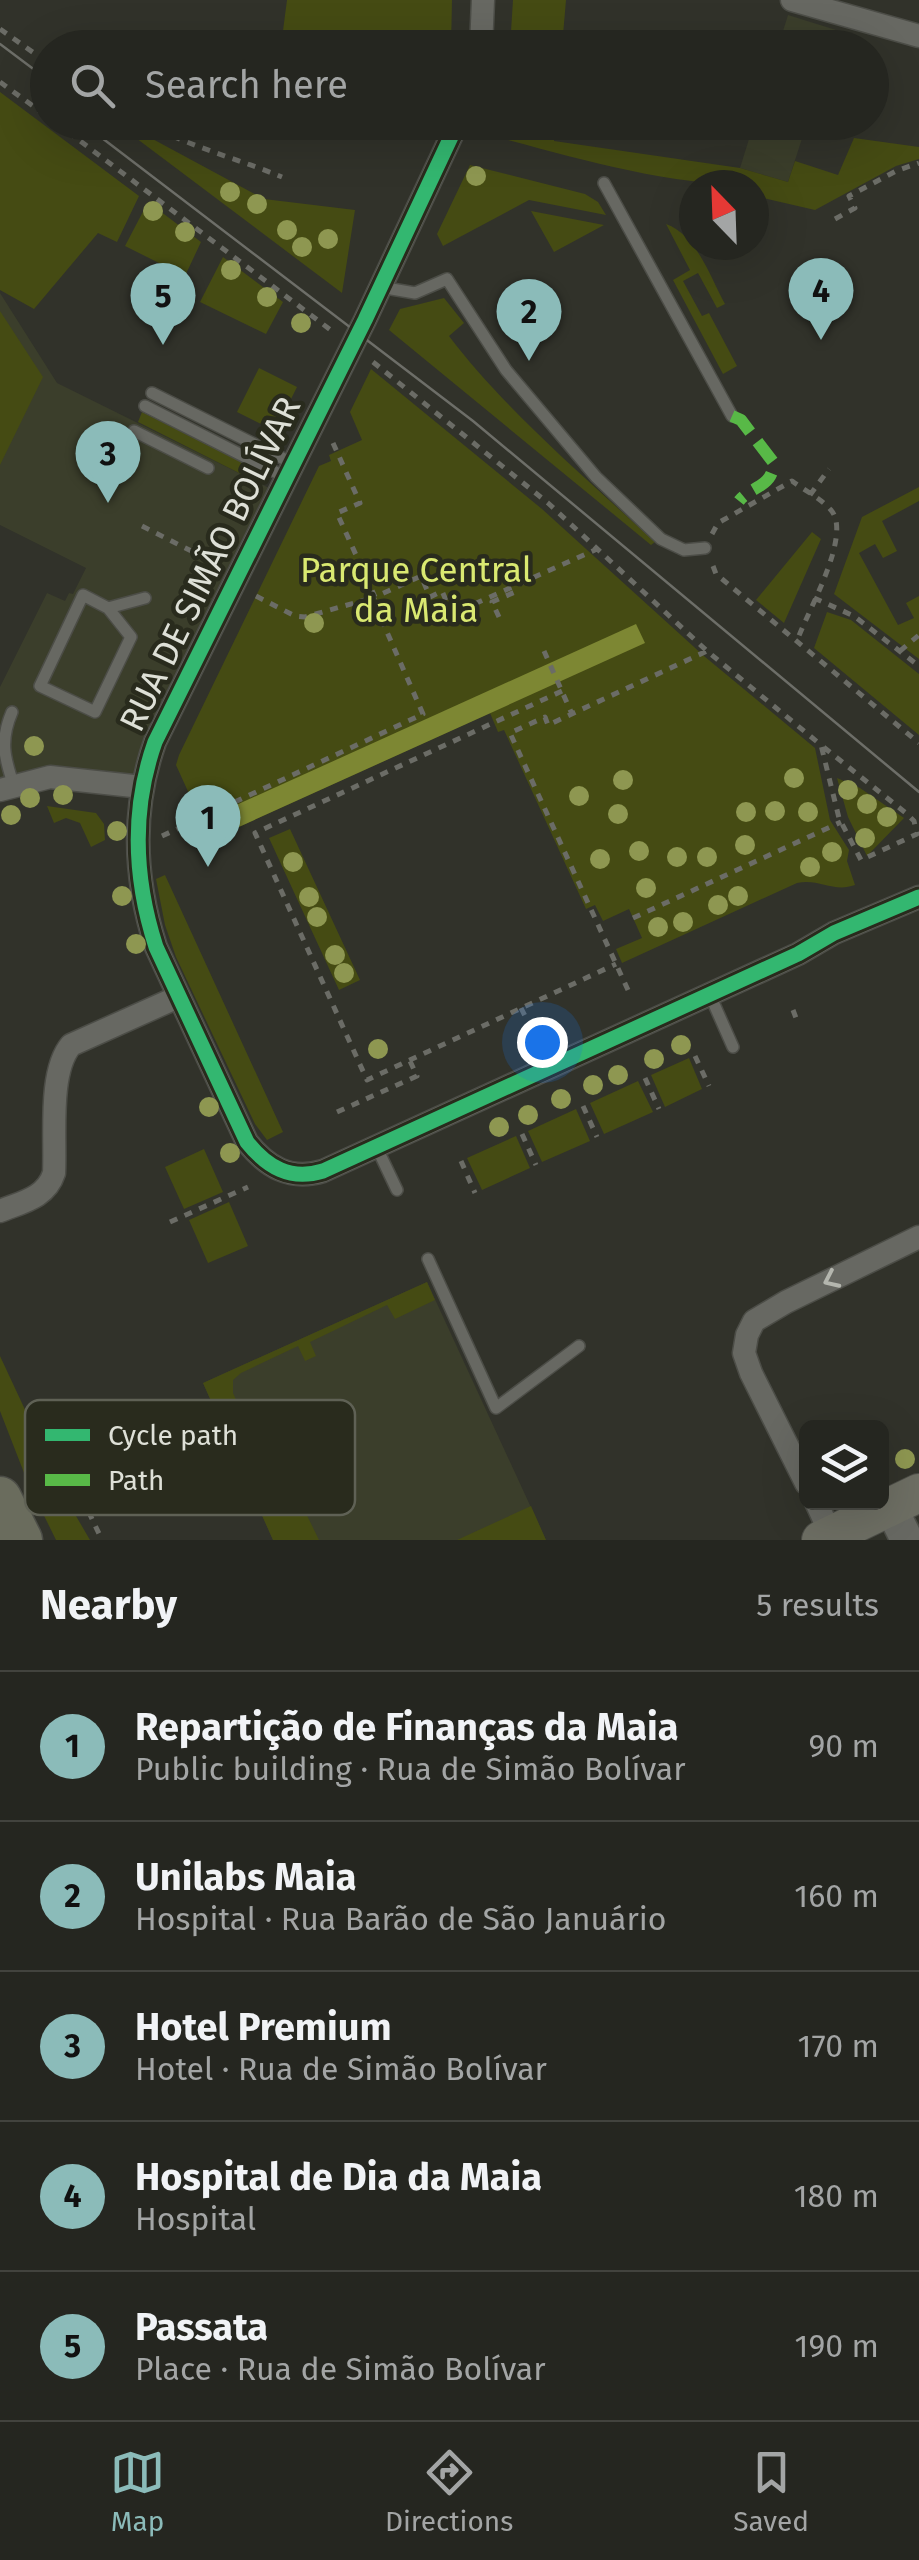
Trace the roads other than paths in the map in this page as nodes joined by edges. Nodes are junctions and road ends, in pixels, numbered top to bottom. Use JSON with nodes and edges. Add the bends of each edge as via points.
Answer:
{"nodes":[{"id":1,"x":483,"y":0,"type":"edge"},
{"id":2,"x":792,"y":0,"type":"edge"},
{"id":3,"x":482,"y":30,"type":"edge"},
{"id":4,"x":919,"y":36,"type":"edge"},
{"id":5,"x":449,"y":140,"type":"edge"},
{"id":6,"x":604,"y":182,"type":"dead end"},
{"id":7,"x":380,"y":287,"type":"junction"},
{"id":8,"x":152,"y":393,"type":"dead end"},
{"id":9,"x":145,"y":406,"type":"dead end"},
{"id":10,"x":732,"y":416,"type":"dead end"},
{"id":11,"x":134,"y":431,"type":"dead end"},
{"id":12,"x":208,"y":468,"type":"dead end"},
{"id":13,"x":289,"y":470,"type":"junction"},
{"id":14,"x":705,"y":548,"type":"road end"},
{"id":15,"x":145,"y":598,"type":"dead end"},
{"id":16,"x":108,"y":608,"type":"junction"},
{"id":17,"x":12,"y":712,"type":"dead end"},
{"id":18,"x":7,"y":788,"type":"edge"},
{"id":19,"x":142,"y":788,"type":"junction"},
{"id":20,"x":919,"y":898,"type":"edge"},
{"id":21,"x":710,"y":995,"type":"junction"},
{"id":22,"x":178,"y":997,"type":"junction"},
{"id":23,"x":733,"y":1047,"type":"dead end"},
{"id":24,"x":378,"y":1148,"type":"junction"},
{"id":25,"x":397,"y":1190,"type":"dead end"},
{"id":26,"x":0,"y":1212,"type":"edge"},
{"id":27,"x":919,"y":1237,"type":"edge"},
{"id":28,"x":428,"y":1259,"type":"dead end"},
{"id":29,"x":580,"y":1346,"type":"dead end"},
{"id":30,"x":799,"y":1469,"type":"edge"},
{"id":31,"x":0,"y":1498,"type":"edge"},
{"id":32,"x":905,"y":1513,"type":"edge"},
{"id":33,"x":823,"y":1526,"type":"edge"},
{"id":34,"x":21,"y":1540,"type":"edge"}],
"edges":[{"from":1,"to":3,"type":"street"},
{"from":2,"to":4,"type":"street"},
{"from":5,"to":7,"type":"street","name":"RUA DE SIMÃO BOLÍVAR"},
{"from":6,"to":10,"type":"lane"},
{"from":7,"to":13,"type":"street","name":"RUA DE SIMÃO BOLÍVAR"},
{"from":7,"to":14,"type":"lane","via":[[415,293],[447,279],[506,370],[596,477],[661,539],[684,550]]},
{"from":8,"to":13,"type":"lane"},
{"from":9,"to":13,"type":"lane"},
{"from":11,"to":12,"type":"lane"},
{"from":13,"to":19,"type":"street","name":"RUA DE SIMÃO BOLÍVAR","via":[[155,742]]},
{"from":15,"to":16,"type":"lane"},
{"from":16,"to":16,"type":"lane","via":[[83,596],[40,686],[95,712],[131,637]]},
{"from":17,"to":18,"type":"lane","via":[[1,746]]},
{"from":18,"to":19,"type":"street","via":[[50,777]]},
{"from":19,"to":22,"type":"street","name":"RUA DE SIMÃO BOLÍVAR","via":[[143,902]]},
{"from":20,"to":21,"type":"street","name":"RUA DE SIMÃO BOLÍVAR"},
{"from":21,"to":23,"type":"lane"},
{"from":21,"to":24,"type":"street","name":"RUA DE SIMÃO BOLÍVAR"},
{"from":22,"to":24,"type":"street","name":"RUA DE SIMÃO BOLÍVAR","via":[[247,1142],[266,1164],[314,1174]]},
{"from":22,"to":26,"type":"street","via":[[71,1045],[61,1056],[50,1185]]},
{"from":24,"to":25,"type":"lane"},
{"from":27,"to":30,"type":"street","one_way":true,"via":[[786,1302],[754,1322],[747,1335],[751,1373]]},
{"from":28,"to":29,"type":"lane","via":[[496,1408]]},
{"from":31,"to":34,"type":"highway"},
{"from":32,"to":33,"type":"main road"}]}
